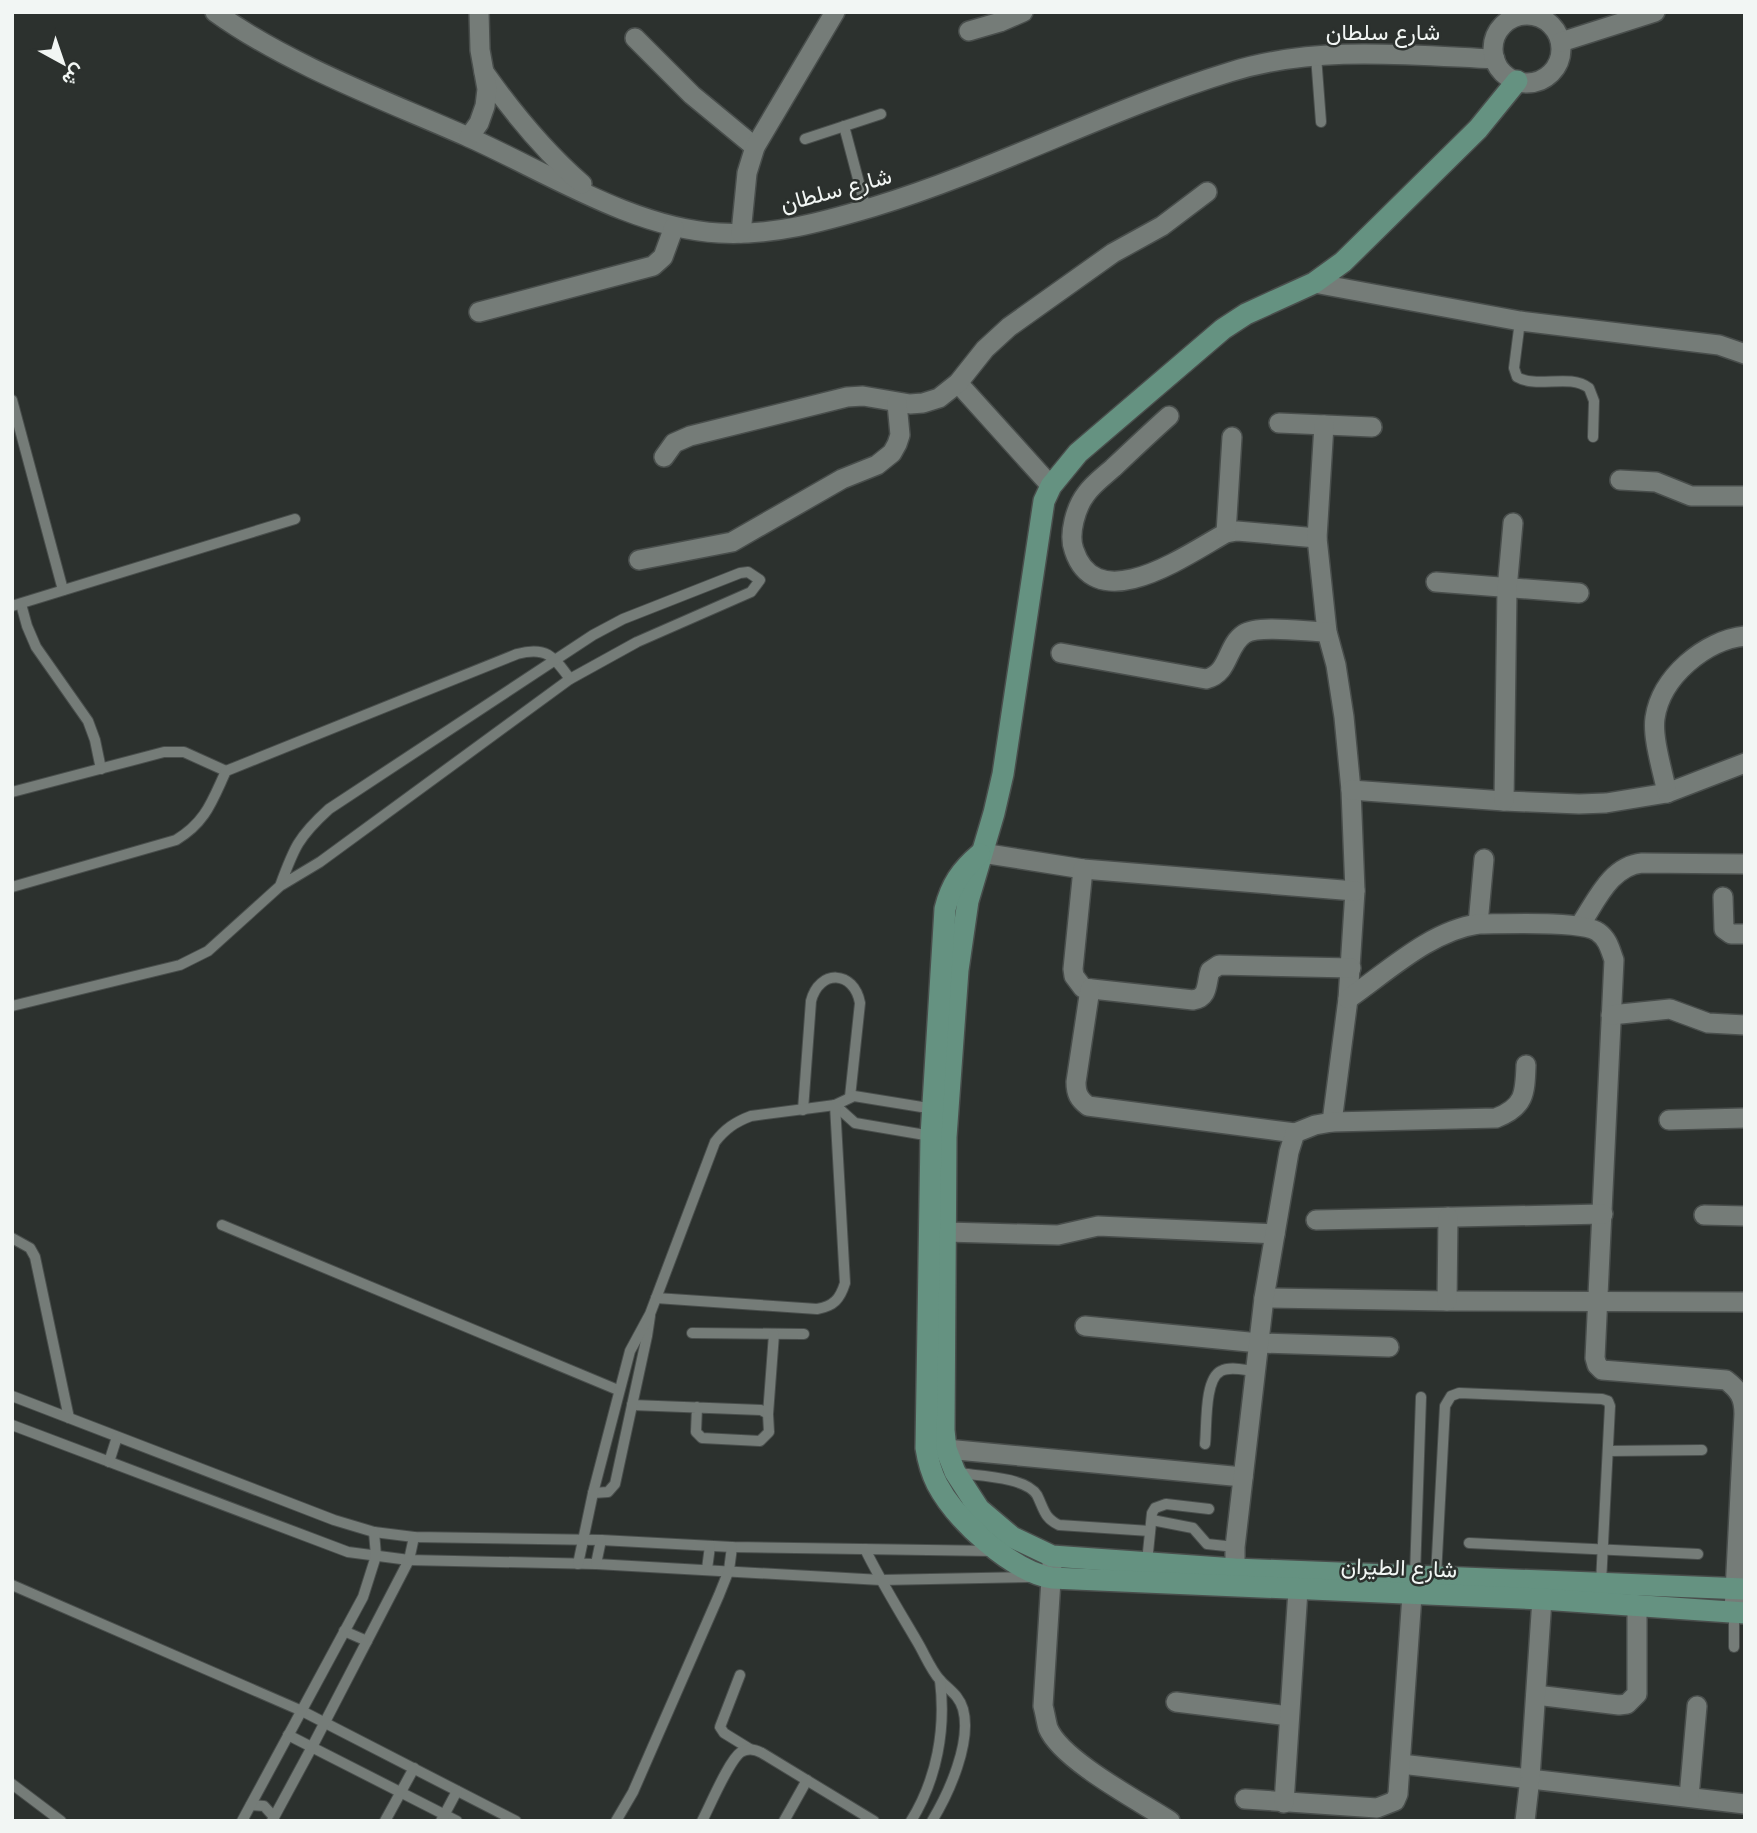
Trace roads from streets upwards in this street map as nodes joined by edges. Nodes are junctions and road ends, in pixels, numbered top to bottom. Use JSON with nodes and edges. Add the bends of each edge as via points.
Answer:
{"nodes":[{"id":1,"x":215,"y":12,"type":"edge"},
{"id":2,"x":479,"y":12,"type":"edge"},
{"id":3,"x":835,"y":12,"type":"edge"},
{"id":4,"x":1023,"y":12,"type":"edge"},
{"id":5,"x":1655,"y":12,"type":"edge"},
{"id":6,"x":1551,"y":17,"type":"edge"},
{"id":7,"x":969,"y":31,"type":"dead end"},
{"id":8,"x":635,"y":38,"type":"dead end"},
{"id":9,"x":1561,"y":42,"type":"junction"},
{"id":10,"x":1495,"y":59,"type":"junction"},
{"id":11,"x":484,"y":72,"type":"junction"},
{"id":12,"x":1517,"y":81,"type":"junction"},
{"id":13,"x":469,"y":137,"type":"junction"},
{"id":14,"x":755,"y":147,"type":"junction"},
{"id":15,"x":1207,"y":192,"type":"dead end"},
{"id":16,"x":602,"y":200,"type":"junction"},
{"id":17,"x":674,"y":227,"type":"junction"},
{"id":18,"x":740,"y":233,"type":"junction"},
{"id":19,"x":1314,"y":283,"type":"junction"},
{"id":20,"x":479,"y":312,"type":"dead end"},
{"id":21,"x":1745,"y":354,"type":"edge"},
{"id":22,"x":958,"y":383,"type":"junction"},
{"id":23,"x":897,"y":403,"type":"junction"},
{"id":24,"x":1169,"y":416,"type":"dead end"},
{"id":25,"x":1279,"y":423,"type":"dead end"},
{"id":26,"x":1324,"y":425,"type":"junction"},
{"id":27,"x":1372,"y":428,"type":"dead end"},
{"id":28,"x":1232,"y":437,"type":"dead end"},
{"id":29,"x":664,"y":457,"type":"dead end"},
{"id":30,"x":1620,"y":480,"type":"dead end"},
{"id":31,"x":1051,"y":486,"type":"junction"},
{"id":32,"x":1745,"y":496,"type":"edge"},
{"id":33,"x":1513,"y":523,"type":"dead end"},
{"id":34,"x":1226,"y":533,"type":"junction"},
{"id":35,"x":1317,"y":538,"type":"junction"},
{"id":36,"x":639,"y":560,"type":"dead end"},
{"id":37,"x":1436,"y":582,"type":"dead end"},
{"id":38,"x":1507,"y":589,"type":"junction"},
{"id":39,"x":1579,"y":593,"type":"dead end"},
{"id":40,"x":1327,"y":632,"type":"junction"},
{"id":41,"x":1745,"y":636,"type":"edge"},
{"id":42,"x":1061,"y":653,"type":"dead end"},
{"id":43,"x":1745,"y":763,"type":"edge"},
{"id":44,"x":1352,"y":790,"type":"junction"},
{"id":45,"x":1667,"y":793,"type":"junction"},
{"id":46,"x":1504,"y":801,"type":"junction"},
{"id":47,"x":982,"y":853,"type":"junction"},
{"id":48,"x":1484,"y":859,"type":"dead end"},
{"id":49,"x":1745,"y":864,"type":"edge"},
{"id":50,"x":1083,"y":869,"type":"junction"},
{"id":51,"x":1355,"y":891,"type":"junction"},
{"id":52,"x":1723,"y":897,"type":"dead end"},
{"id":53,"x":1478,"y":924,"type":"junction"},
{"id":54,"x":1580,"y":925,"type":"junction"},
{"id":55,"x":1745,"y":934,"type":"edge"},
{"id":56,"x":1351,"y":968,"type":"junction"},
{"id":57,"x":1090,"y":989,"type":"junction"},
{"id":58,"x":1348,"y":999,"type":"junction"},
{"id":59,"x":1611,"y":1015,"type":"junction"},
{"id":60,"x":1745,"y":1025,"type":"edge"},
{"id":61,"x":1526,"y":1065,"type":"dead end"},
{"id":62,"x":1745,"y":1118,"type":"edge"},
{"id":63,"x":1669,"y":1120,"type":"dead end"},
{"id":64,"x":1332,"y":1122,"type":"junction"},
{"id":65,"x":1295,"y":1133,"type":"junction"},
{"id":66,"x":939,"y":1136,"type":"junction"},
{"id":67,"x":1603,"y":1214,"type":"junction"},
{"id":68,"x":1704,"y":1216,"type":"dead end"},
{"id":69,"x":1745,"y":1216,"type":"edge"},
{"id":70,"x":1448,"y":1217,"type":"junction"},
{"id":71,"x":1316,"y":1220,"type":"dead end"},
{"id":72,"x":946,"y":1232,"type":"junction"},
{"id":73,"x":1275,"y":1234,"type":"junction"},
{"id":74,"x":1264,"y":1297,"type":"junction"},
{"id":75,"x":1447,"y":1301,"type":"junction"},
{"id":76,"x":1598,"y":1301,"type":"junction"},
{"id":77,"x":1745,"y":1302,"type":"edge"},
{"id":78,"x":1085,"y":1326,"type":"dead end"},
{"id":79,"x":1259,"y":1343,"type":"junction"},
{"id":80,"x":1389,"y":1347,"type":"dead end"},
{"id":81,"x":946,"y":1449,"type":"junction"},
{"id":82,"x":1243,"y":1477,"type":"junction"},
{"id":83,"x":1052,"y":1556,"type":"junction"},
{"id":84,"x":1235,"y":1569,"type":"junction"},
{"id":85,"x":1047,"y":1578,"type":"junction"},
{"id":86,"x":1421,"y":1582,"type":"junction"},
{"id":87,"x":1740,"y":1589,"type":"edge"},
{"id":88,"x":1297,"y":1590,"type":"junction"},
{"id":89,"x":1542,"y":1599,"type":"junction"},
{"id":90,"x":1637,"y":1605,"type":"junction"},
{"id":91,"x":1740,"y":1613,"type":"edge"},
{"id":92,"x":1536,"y":1695,"type":"junction"},
{"id":93,"x":1177,"y":1702,"type":"dead end"},
{"id":94,"x":1697,"y":1706,"type":"dead end"},
{"id":95,"x":1289,"y":1716,"type":"junction"},
{"id":96,"x":1401,"y":1764,"type":"junction"},
{"id":97,"x":1530,"y":1778,"type":"junction"},
{"id":98,"x":1689,"y":1797,"type":"junction"},
{"id":99,"x":1245,"y":1799,"type":"dead end"},
{"id":100,"x":1284,"y":1803,"type":"junction"},
{"id":101,"x":1745,"y":1804,"type":"edge"},
{"id":102,"x":1170,"y":1821,"type":"edge"},
{"id":103,"x":1525,"y":1821,"type":"edge"}],
"edges":[{"from":1,"to":13,"type":"street","name":"شارع سلطان","via":[[245,34]]},
{"from":2,"to":11,"type":"street"},
{"from":3,"to":14,"type":"street"},
{"from":4,"to":7,"type":"street"},
{"from":5,"to":9,"type":"street"},
{"from":6,"to":9,"type":"street"},
{"from":6,"to":10,"type":"street","via":[[1526,15],[1504,24],[1496,35]]},
{"from":8,"to":14,"type":"street","via":[[692,95]]},
{"from":9,"to":12,"type":"street","via":[[1561,54],[1550,74],[1528,83]]},
{"from":10,"to":12,"type":"street","via":[[1507,76]]},
{"from":10,"to":18,"type":"street","name":"شارع سلطان","via":[[1362,53],[1268,62],[1221,75],[866,209],[790,230]]},
{"from":11,"to":13,"type":"street","via":[[485,106]]},
{"from":11,"to":16,"type":"street","via":[[537,141]]},
{"from":12,"to":19,"type":"street","via":[[1478,129],[1356,250]]},
{"from":13,"to":16,"type":"street","name":"شارع سلطان"},
{"from":14,"to":18,"type":"street"},
{"from":15,"to":22,"type":"street","via":[[997,336]]},
{"from":16,"to":17,"type":"street","name":"شارع سلطان"},
{"from":17,"to":18,"type":"street","name":"شارع سلطان"},
{"from":17,"to":20,"type":"street","via":[[663,257],[653,266]]},
{"from":19,"to":21,"type":"street","via":[[1520,321],[1719,345]]},
{"from":19,"to":31,"type":"street","via":[[1223,329],[1077,453]]},
{"from":22,"to":23,"type":"street","via":[[923,404]]},
{"from":22,"to":31,"type":"street"},
{"from":23,"to":29,"type":"street","via":[[847,397],[690,436],[674,443]]},
{"from":23,"to":36,"type":"street","via":[[900,435],[892,453],[877,465],[842,479],[732,542]]},
{"from":24,"to":34,"type":"street","via":[[1085,494],[1074,523],[1073,549],[1084,569],[1099,579],[1137,580]]},
{"from":25,"to":26,"type":"street"},
{"from":26,"to":27,"type":"street"},
{"from":26,"to":35,"type":"street"},
{"from":28,"to":34,"type":"street"},
{"from":30,"to":32,"type":"street","via":[[1656,482],[1691,496]]},
{"from":31,"to":47,"type":"street","via":[[1040,519],[1003,774]]},
{"from":33,"to":38,"type":"street"},
{"from":34,"to":35,"type":"street","via":[[1247,530]]},
{"from":35,"to":40,"type":"street"},
{"from":37,"to":38,"type":"street"},
{"from":38,"to":39,"type":"street"},
{"from":38,"to":46,"type":"street"},
{"from":40,"to":42,"type":"street","via":[[1252,630],[1238,640],[1222,670],[1206,679]]},
{"from":40,"to":44,"type":"street","via":[[1340,689]]},
{"from":41,"to":45,"type":"street","via":[[1710,645],[1688,661],[1659,700],[1654,720]]},
{"from":43,"to":45,"type":"street"},
{"from":44,"to":46,"type":"street"},
{"from":44,"to":51,"type":"street"},
{"from":45,"to":46,"type":"street","via":[[1606,803]]},
{"from":47,"to":50,"type":"street"},
{"from":47,"to":66,"type":"street","via":[[968,901]]},
{"from":47,"to":66,"type":"street","via":[[955,880],[945,909],[934,1109]]},
{"from":48,"to":53,"type":"street"},
{"from":49,"to":54,"type":"street","via":[[1626,866],[1613,876]]},
{"from":50,"to":51,"type":"street"},
{"from":50,"to":57,"type":"street","via":[[1074,976],[1083,988]]},
{"from":51,"to":56,"type":"street"},
{"from":52,"to":55,"type":"street","via":[[1724,929]]},
{"from":53,"to":54,"type":"street"},
{"from":53,"to":58,"type":"street","via":[[1434,938]]},
{"from":54,"to":59,"type":"street","via":[[1597,930],[1614,960]]},
{"from":56,"to":57,"type":"street","via":[[1219,965],[1210,971],[1205,993],[1198,1000]]},
{"from":56,"to":58,"type":"street"},
{"from":57,"to":65,"type":"street","via":[[1076,1082],[1080,1100],[1088,1106]]},
{"from":58,"to":64,"type":"street"},
{"from":59,"to":60,"type":"street","via":[[1670,1009],[1708,1023]]},
{"from":59,"to":67,"type":"street"},
{"from":61,"to":64,"type":"street","via":[[1521,1100],[1511,1112],[1496,1118]]},
{"from":62,"to":63,"type":"street"},
{"from":64,"to":65,"type":"street"},
{"from":65,"to":73,"type":"street"},
{"from":66,"to":72,"type":"street"},
{"from":66,"to":85,"type":"street","via":[[926,1448],[929,1466],[947,1501],[974,1530],[999,1551]]},
{"from":67,"to":70,"type":"street"},
{"from":67,"to":76,"type":"street"},
{"from":68,"to":69,"type":"street"},
{"from":70,"to":71,"type":"street"},
{"from":70,"to":75,"type":"street"},
{"from":72,"to":73,"type":"street","via":[[1058,1236],[1098,1226]]},
{"from":72,"to":81,"type":"street"},
{"from":73,"to":74,"type":"street"},
{"from":74,"to":75,"type":"street"},
{"from":74,"to":79,"type":"street"},
{"from":75,"to":76,"type":"street"},
{"from":76,"to":77,"type":"street"},
{"from":76,"to":87,"type":"street","via":[[1595,1358],[1602,1370],[1726,1380],[1744,1400]]},
{"from":78,"to":79,"type":"street"},
{"from":79,"to":80,"type":"street"},
{"from":79,"to":82,"type":"street"},
{"from":81,"to":82,"type":"street"},
{"from":81,"to":83,"type":"street","via":[[972,1500],[995,1524]]},
{"from":82,"to":84,"type":"street"},
{"from":83,"to":84,"type":"street","name":"شارع الطيران"},
{"from":83,"to":85,"type":"street"},
{"from":84,"to":86,"type":"street","name":"شارع الطيران"},
{"from":85,"to":88,"type":"street","name":"شارع الطيران"},
{"from":85,"to":102,"type":"street","via":[[1044,1706],[1048,1727],[1073,1758]]},
{"from":86,"to":87,"type":"street","name":"شارع الطيران"},
{"from":86,"to":88,"type":"street","name":"شارع الطيران"},
{"from":86,"to":89,"type":"street","name":"شارع الطيران"},
{"from":86,"to":96,"type":"street"},
{"from":87,"to":91,"type":"street"},
{"from":88,"to":95,"type":"street"},
{"from":89,"to":90,"type":"street","name":"شارع الطيران"},
{"from":89,"to":92,"type":"street"},
{"from":90,"to":91,"type":"street","name":"شارع الطيران"},
{"from":90,"to":92,"type":"street","via":[[1633,1700],[1619,1706]]},
{"from":92,"to":97,"type":"street"},
{"from":93,"to":95,"type":"street"},
{"from":94,"to":98,"type":"street"},
{"from":95,"to":100,"type":"street"},
{"from":96,"to":97,"type":"street"},
{"from":96,"to":100,"type":"street","via":[[1398,1794],[1387,1806]]},
{"from":97,"to":98,"type":"street"},
{"from":97,"to":103,"type":"street"},
{"from":98,"to":101,"type":"street"},
{"from":99,"to":100,"type":"street"}]}
